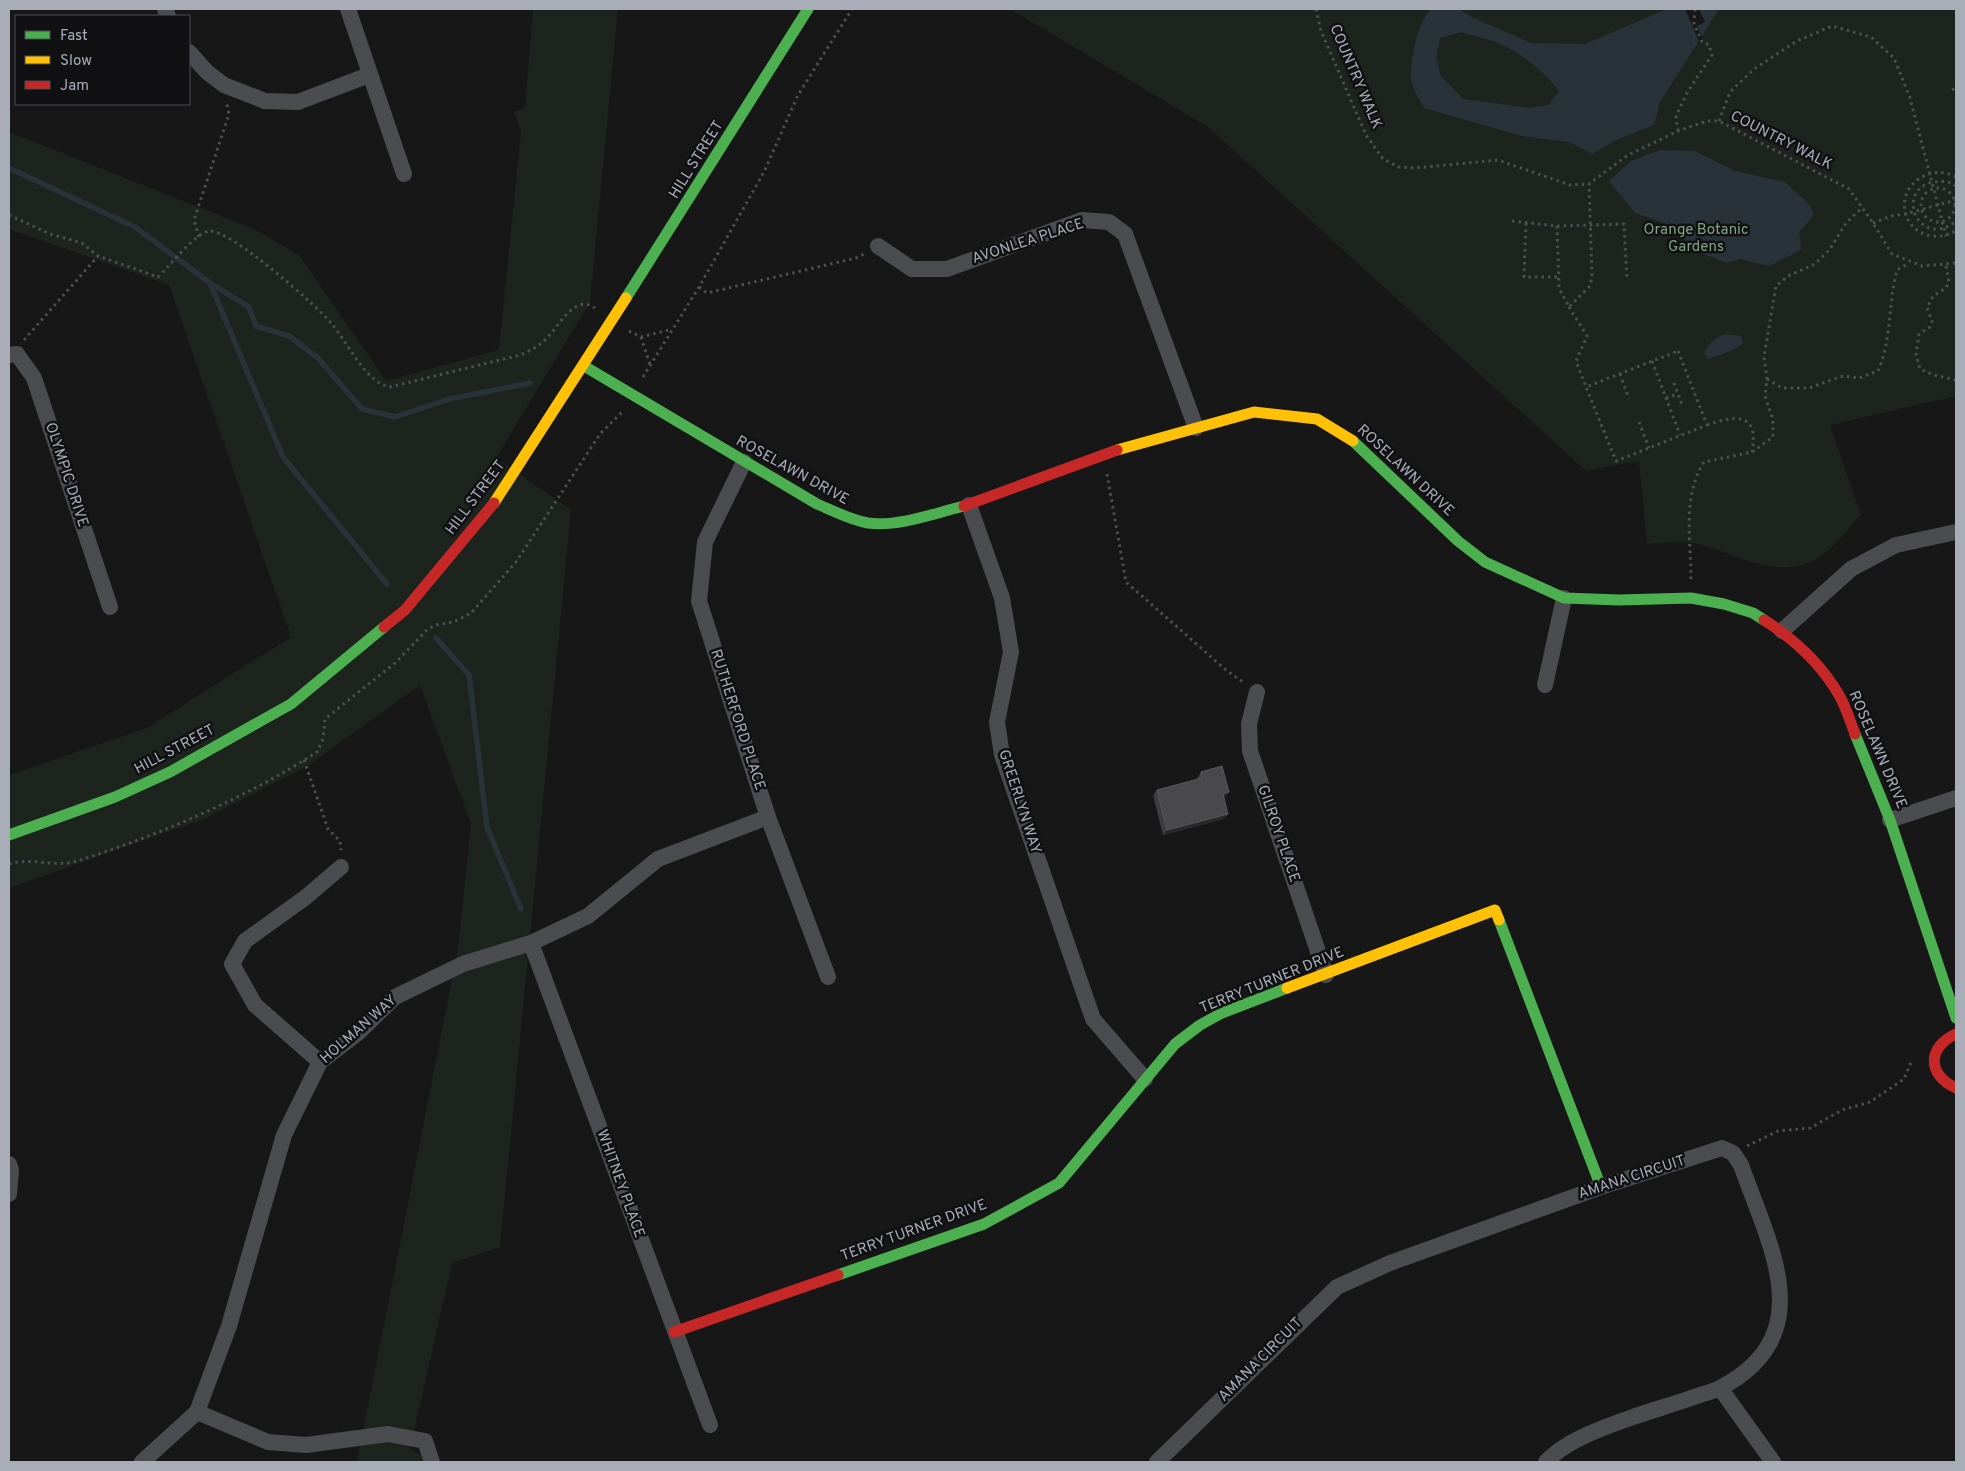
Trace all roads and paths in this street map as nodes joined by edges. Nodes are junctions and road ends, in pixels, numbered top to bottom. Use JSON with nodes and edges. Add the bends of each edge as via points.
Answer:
{"nodes":[{"id":1,"x":348,"y":9,"type":"edge"},
{"id":2,"x":808,"y":9,"type":"edge"},
{"id":3,"x":852,"y":9,"type":"edge"},
{"id":4,"x":1316,"y":9,"type":"edge"},
{"id":5,"x":1695,"y":9,"type":"edge"},
{"id":6,"x":190,"y":53,"type":"edge"},
{"id":7,"x":369,"y":74,"type":"junction"},
{"id":8,"x":224,"y":85,"type":"junction"},
{"id":9,"x":1719,"y":121,"type":"junction"},
{"id":10,"x":1678,"y":131,"type":"junction"},
{"id":11,"x":404,"y":174,"type":"dead end"},
{"id":12,"x":1930,"y":174,"type":"junction"},
{"id":13,"x":1956,"y":176,"type":"edge"},
{"id":14,"x":1932,"y":182,"type":"junction"},
{"id":15,"x":1589,"y":184,"type":"junction"},
{"id":16,"x":1956,"y":186,"type":"edge"},
{"id":17,"x":1934,"y":190,"type":"junction"},
{"id":18,"x":1956,"y":200,"type":"edge"},
{"id":19,"x":1938,"y":205,"type":"junction"},
{"id":20,"x":1863,"y":208,"type":"junction"},
{"id":21,"x":1921,"y":210,"type":"junction"},
{"id":22,"x":1914,"y":212,"type":"junction"},
{"id":23,"x":1905,"y":214,"type":"junction"},
{"id":24,"x":9,"y":215,"type":"edge"},
{"id":25,"x":1942,"y":220,"type":"junction"},
{"id":26,"x":1956,"y":221,"type":"edge"},
{"id":27,"x":1512,"y":222,"type":"dead end"},
{"id":28,"x":1526,"y":223,"type":"junction"},
{"id":29,"x":1873,"y":223,"type":"junction"},
{"id":30,"x":1590,"y":225,"type":"junction"},
{"id":31,"x":1557,"y":226,"type":"junction"},
{"id":32,"x":1944,"y":228,"type":"junction"},
{"id":33,"x":1956,"y":231,"type":"edge"},
{"id":34,"x":1946,"y":236,"type":"junction"},
{"id":35,"x":199,"y":237,"type":"junction"},
{"id":36,"x":878,"y":246,"type":"joint"},
{"id":37,"x":98,"y":256,"type":"junction"},
{"id":38,"x":1910,"y":262,"type":"junction"},
{"id":39,"x":1956,"y":263,"type":"edge"},
{"id":40,"x":1946,"y":266,"type":"junction"},
{"id":41,"x":1559,"y":277,"type":"junction"},
{"id":42,"x":1627,"y":280,"type":"dead end"},
{"id":43,"x":699,"y":287,"type":"junction"},
{"id":44,"x":1569,"y":307,"type":"junction"},
{"id":45,"x":612,"y":321,"type":"junction"},
{"id":46,"x":672,"y":329,"type":"junction"},
{"id":47,"x":641,"y":337,"type":"junction"},
{"id":48,"x":13,"y":355,"type":"edge"},
{"id":49,"x":1652,"y":361,"type":"junction"},
{"id":50,"x":650,"y":364,"type":"junction"},
{"id":51,"x":584,"y":366,"type":"junction"},
{"id":52,"x":1620,"y":374,"type":"junction"},
{"id":53,"x":1767,"y":379,"type":"junction"},
{"id":54,"x":1956,"y":380,"type":"edge"},
{"id":55,"x":1674,"y":383,"type":"dead end"},
{"id":56,"x":1586,"y":387,"type":"junction"},
{"id":57,"x":1678,"y":394,"type":"junction"},
{"id":58,"x":632,"y":396,"type":"junction"},
{"id":59,"x":1666,"y":398,"type":"junction"},
{"id":60,"x":1629,"y":399,"type":"dead end"},
{"id":61,"x":1682,"y":405,"type":"dead end"},
{"id":62,"x":1639,"y":422,"type":"dead end"},
{"id":63,"x":1707,"y":425,"type":"junction"},
{"id":64,"x":1196,"y":428,"type":"junction"},
{"id":65,"x":1680,"y":435,"type":"junction"},
{"id":66,"x":1649,"y":448,"type":"junction"},
{"id":67,"x":1752,"y":452,"type":"junction"},
{"id":68,"x":1104,"y":454,"type":"junction"},
{"id":69,"x":744,"y":462,"type":"junction"},
{"id":70,"x":969,"y":505,"type":"junction"},
{"id":71,"x":1956,"y":532,"type":"edge"},
{"id":72,"x":1564,"y":598,"type":"junction"},
{"id":73,"x":1691,"y":598,"type":"junction"},
{"id":74,"x":110,"y":607,"type":"dead end"},
{"id":75,"x":1782,"y":631,"type":"junction"},
{"id":76,"x":1545,"y":685,"type":"dead end"},
{"id":77,"x":1257,"y":692,"type":"joint"},
{"id":78,"x":304,"y":760,"type":"dead end"},
{"id":79,"x":1956,"y":798,"type":"edge"},
{"id":80,"x":768,"y":817,"type":"junction"},
{"id":81,"x":1890,"y":820,"type":"junction"},
{"id":82,"x":9,"y":835,"type":"edge"},
{"id":83,"x":341,"y":867,"type":"joint"},
{"id":84,"x":530,"y":943,"type":"junction"},
{"id":85,"x":1326,"y":974,"type":"junction"},
{"id":86,"x":828,"y":977,"type":"dead end"},
{"id":87,"x":1956,"y":1018,"type":"edge"},
{"id":88,"x":1956,"y":1034,"type":"edge"},
{"id":89,"x":1915,"y":1054,"type":"dead end"},
{"id":90,"x":320,"y":1062,"type":"junction"},
{"id":91,"x":1145,"y":1079,"type":"junction"},
{"id":92,"x":1956,"y":1088,"type":"edge"},
{"id":93,"x":1734,"y":1154,"type":"junction"},
{"id":94,"x":9,"y":1164,"type":"edge"},
{"id":95,"x":1601,"y":1187,"type":"junction"},
{"id":96,"x":9,"y":1194,"type":"edge"},
{"id":97,"x":674,"y":1332,"type":"junction"},
{"id":98,"x":1720,"y":1388,"type":"junction"},
{"id":99,"x":197,"y":1412,"type":"junction"},
{"id":100,"x":710,"y":1425,"type":"dead end"},
{"id":101,"x":142,"y":1462,"type":"edge"},
{"id":102,"x":432,"y":1462,"type":"edge"},
{"id":103,"x":1157,"y":1462,"type":"edge"},
{"id":104,"x":1546,"y":1462,"type":"edge"},
{"id":105,"x":1773,"y":1462,"type":"edge"}],
"edges":[{"from":1,"to":7,"type":"street"},
{"from":2,"to":45,"type":"street","name":"HILL STREET"},
{"from":3,"to":43,"type":"path","via":[[798,96],[764,172]]},
{"from":4,"to":15,"type":"path","name":"COUNTRY WALK","via":[[1321,31],[1366,135],[1384,159],[1399,167],[1415,168],[1498,160],[1570,185]]},
{"from":5,"to":10,"type":"path","via":[[1694,24],[1712,55],[1676,116]]},
{"from":6,"to":8,"type":"street"},
{"from":7,"to":8,"type":"street","via":[[298,102],[265,101]]},
{"from":7,"to":11,"type":"street"},
{"from":8,"to":35,"type":"path","via":[[229,114],[194,220]]},
{"from":9,"to":10,"type":"path","name":"COUNTRY WALK","via":[[1707,121]]},
{"from":9,"to":12,"type":"path","via":[[1730,92],[1754,69],[1797,41],[1832,26],[1870,37],[1894,58],[1910,98]]},
{"from":9,"to":20,"type":"path","name":"COUNTRY WALK","via":[[1849,189]]},
{"from":10,"to":15,"type":"path","name":"COUNTRY WALK","via":[[1628,155]]},
{"from":12,"to":13,"type":"path","via":[[1947,172]]},
{"from":12,"to":14,"type":"path"},
{"from":12,"to":23,"type":"path","via":[[1910,187],[1904,205]]},
{"from":14,"to":16,"type":"path"},
{"from":14,"to":17,"type":"path"},
{"from":14,"to":22,"type":"path","via":[[1917,190]]},
{"from":15,"to":30,"type":"path"},
{"from":17,"to":18,"type":"path","via":[[1947,190]]},
{"from":17,"to":19,"type":"path"},
{"from":17,"to":21,"type":"path","via":[[1922,200]]},
{"from":18,"to":19,"type":"path"},
{"from":18,"to":25,"type":"path","via":[[1952,215]]},
{"from":19,"to":21,"type":"path"},
{"from":19,"to":25,"type":"path"},
{"from":20,"to":29,"type":"path","name":"COUNTRY WALK"},
{"from":20,"to":53,"type":"path","via":[[1846,223],[1830,249],[1815,264],[1788,276],[1776,286],[1764,357]]},
{"from":21,"to":22,"type":"path"},
{"from":21,"to":25,"type":"path","via":[[1932,221]]},
{"from":22,"to":23,"type":"path"},
{"from":22,"to":32,"type":"path","via":[[1927,228]]},
{"from":23,"to":29,"type":"path"},
{"from":23,"to":34,"type":"path","via":[[1914,229],[1922,234]]},
{"from":24,"to":37,"type":"path","via":[[50,234],[82,243]]},
{"from":25,"to":32,"type":"path"},
{"from":26,"to":32,"type":"path"},
{"from":27,"to":28,"type":"path"},
{"from":28,"to":31,"type":"path"},
{"from":28,"to":41,"type":"path","via":[[1524,277]]},
{"from":29,"to":38,"type":"path","name":"COUNTRY WALK","via":[[1892,254]]},
{"from":30,"to":31,"type":"path"},
{"from":30,"to":42,"type":"path","via":[[1624,224]]},
{"from":30,"to":44,"type":"path","via":[[1590,286]]},
{"from":31,"to":41,"type":"path"},
{"from":32,"to":34,"type":"path"},
{"from":33,"to":34,"type":"path"},
{"from":35,"to":37,"type":"path","via":[[158,277]]},
{"from":35,"to":45,"type":"path","via":[[208,231],[216,232],[280,276],[322,314],[372,377],[384,386],[402,385],[520,355],[540,345],[575,306],[590,305]]},
{"from":36,"to":43,"type":"path","via":[[856,258],[717,291],[707,293]]},
{"from":36,"to":64,"type":"street","name":"AVONLEA PLACE","via":[[912,269],[947,269],[1082,220],[1109,222],[1125,234]]},
{"from":37,"to":48,"type":"path"},
{"from":38,"to":40,"type":"path","name":"COUNTRY WALK","via":[[1922,266]]},
{"from":38,"to":53,"type":"path","via":[[1897,270],[1885,356],[1878,371],[1859,378],[1843,376],[1809,388],[1782,388]]},
{"from":39,"to":40,"type":"path","name":"COUNTRY WALK"},
{"from":40,"to":54,"type":"path","via":[[1949,282],[1946,288],[1933,296],[1927,308],[1932,321],[1930,327],[1919,334],[1916,355],[1920,369]]},
{"from":41,"to":44,"type":"path","via":[[1559,288]]},
{"from":43,"to":46,"type":"path"},
{"from":44,"to":56,"type":"path","via":[[1587,336],[1576,362]]},
{"from":45,"to":47,"type":"path"},
{"from":45,"to":51,"type":"street","name":"HILL STREET"},
{"from":46,"to":47,"type":"path"},
{"from":46,"to":50,"type":"path"},
{"from":47,"to":50,"type":"path"},
{"from":48,"to":74,"type":"street","name":"OLYMPIC DRIVE","via":[[34,378]]},
{"from":49,"to":52,"type":"path"},
{"from":49,"to":59,"type":"path"},
{"from":49,"to":63,"type":"path","via":[[1678,351]]},
{"from":50,"to":58,"type":"path"},
{"from":51,"to":58,"type":"street","name":"ROSELAWN DRIVE"},
{"from":51,"to":82,"type":"street","name":"HILL STREET","via":[[501,496],[405,610],[291,704],[170,772],[131,790]]},
{"from":52,"to":56,"type":"path"},
{"from":52,"to":60,"type":"path"},
{"from":53,"to":67,"type":"path","via":[[1765,396],[1773,420],[1773,437]]},
{"from":55,"to":57,"type":"path"},
{"from":56,"to":66,"type":"path","via":[[1616,461]]},
{"from":57,"to":59,"type":"path"},
{"from":57,"to":61,"type":"path"},
{"from":58,"to":69,"type":"street","name":"ROSELAWN DRIVE"},
{"from":59,"to":65,"type":"path"},
{"from":62,"to":66,"type":"path"},
{"from":63,"to":65,"type":"path"},
{"from":63,"to":67,"type":"path","via":[[1729,417],[1742,418],[1750,425],[1754,437]]},
{"from":64,"to":68,"type":"street","name":"ROSELAWN DRIVE"},
{"from":64,"to":72,"type":"street","name":"ROSELAWN DRIVE","via":[[1254,412],[1317,419],[1351,439],[1458,541],[1485,562]]},
{"from":65,"to":66,"type":"path"},
{"from":67,"to":73,"type":"path","via":[[1704,462],[1695,475],[1690,496]]},
{"from":68,"to":70,"type":"street","name":"ROSELAWN DRIVE"},
{"from":68,"to":77,"type":"path","via":[[1126,582],[1226,670]]},
{"from":69,"to":70,"type":"street","name":"ROSELAWN DRIVE","via":[[817,504],[870,523],[901,521]]},
{"from":69,"to":80,"type":"street","name":"RUTHERFORD PLACE","via":[[705,542],[699,601]]},
{"from":70,"to":91,"type":"street","name":"GREERLYN WAY","via":[[1002,598],[1011,652],[997,722],[1002,755],[1093,1018]]},
{"from":71,"to":75,"type":"street","via":[[1896,545],[1851,569]]},
{"from":72,"to":73,"type":"street","name":"ROSELAWN DRIVE"},
{"from":72,"to":76,"type":"street"},
{"from":73,"to":75,"type":"street","name":"ROSELAWN DRIVE","via":[[1753,613]]},
{"from":75,"to":81,"type":"street","name":"ROSELAWN DRIVE","via":[[1816,662],[1840,696]]},
{"from":77,"to":85,"type":"street","name":"GILROY PLACE","via":[[1249,724],[1250,751]]},
{"from":78,"to":83,"type":"path","via":[[328,829],[340,841]]},
{"from":79,"to":81,"type":"street"},
{"from":80,"to":84,"type":"street","name":"HOLMAN WAY","via":[[658,859],[588,916]]},
{"from":80,"to":86,"type":"street","name":"RUTHERFORD PLACE"},
{"from":81,"to":87,"type":"street","name":"ROSELAWN DRIVE"},
{"from":83,"to":90,"type":"street","via":[[245,941],[232,964],[255,1005]]},
{"from":84,"to":90,"type":"street","name":"HOLMAN WAY","via":[[463,964],[395,997],[358,1033]]},
{"from":84,"to":97,"type":"street","name":"WHITNEY PLACE"},
{"from":85,"to":91,"type":"street","name":"TERRY TURNER DRIVE","via":[[1222,1013],[1200,1025],[1174,1044]]},
{"from":85,"to":95,"type":"street","name":"TERRY TURNER DRIVE","via":[[1495,910]]},
{"from":88,"to":92,"type":"street","via":[[1943,1040],[1934,1059],[1941,1079]]},
{"from":89,"to":93,"type":"path","via":[[1904,1079],[1870,1102],[1842,1110],[1810,1128],[1778,1131]]},
{"from":90,"to":99,"type":"street","name":"HOLMAN WAY","via":[[284,1135],[229,1326]]},
{"from":91,"to":97,"type":"street","name":"TERRY TURNER DRIVE","via":[[1059,1183],[984,1224]]},
{"from":93,"to":95,"type":"street","name":"AMANA CIRCUIT","via":[[1722,1148]]},
{"from":93,"to":98,"type":"street","via":[[1741,1164],[1779,1276],[1781,1304],[1776,1334],[1752,1366]]},
{"from":94,"to":96,"type":"street"},
{"from":95,"to":103,"type":"street","name":"AMANA CIRCUIT","via":[[1390,1262],[1337,1286]]},
{"from":97,"to":100,"type":"street","name":"WHITNEY PLACE"},
{"from":98,"to":104,"type":"street","via":[[1599,1430],[1572,1443]]},
{"from":98,"to":105,"type":"street"},
{"from":99,"to":101,"type":"street","name":"HOLMAN WAY"},
{"from":99,"to":102,"type":"street","via":[[268,1442],[306,1445],[388,1434],[425,1441]]}]}
